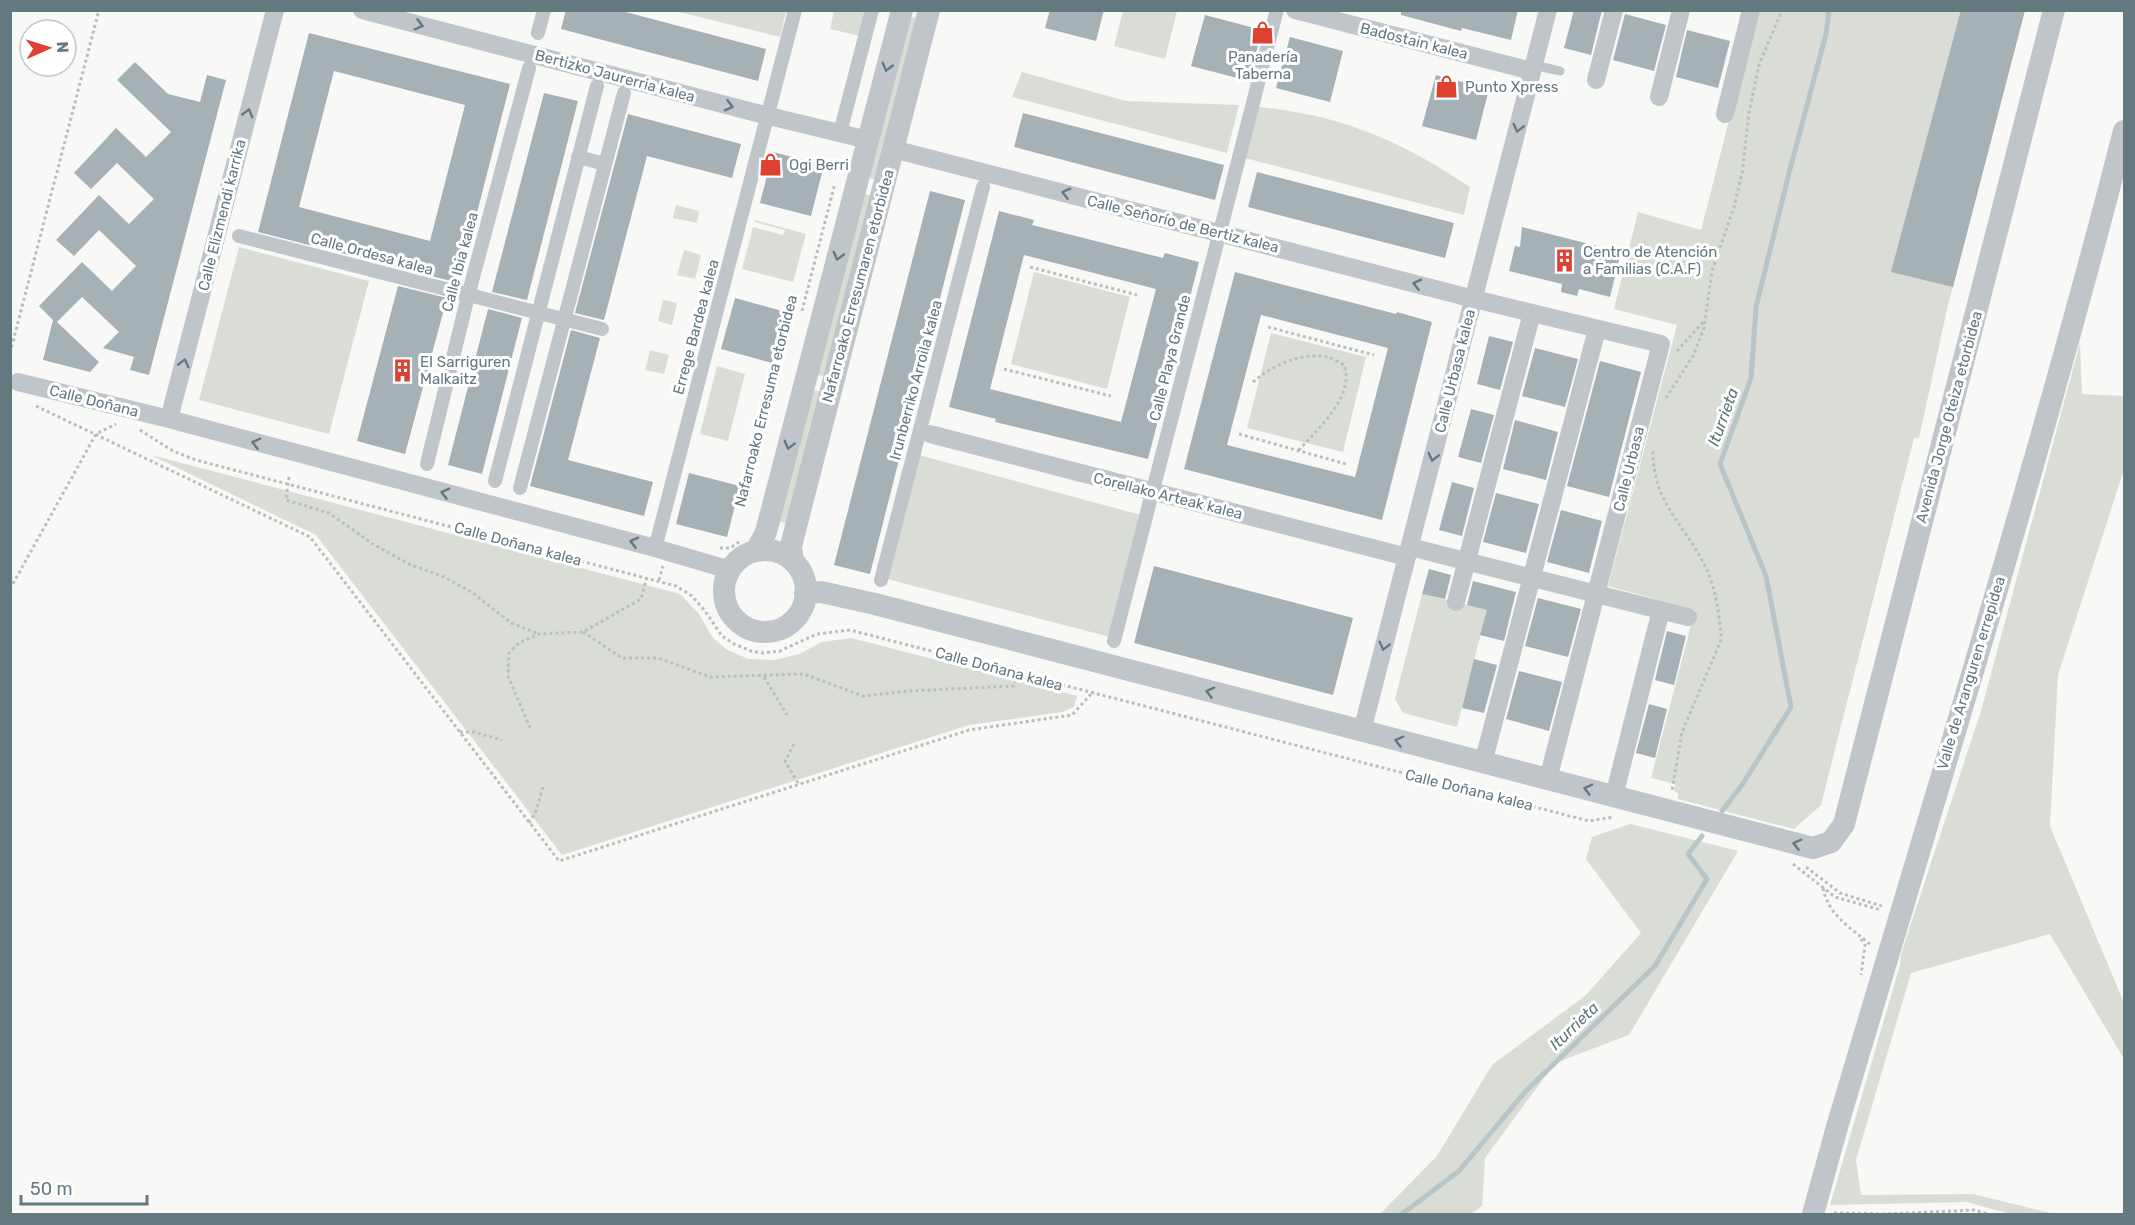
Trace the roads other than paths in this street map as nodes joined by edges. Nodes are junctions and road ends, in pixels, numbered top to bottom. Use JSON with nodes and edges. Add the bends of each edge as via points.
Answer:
{"nodes":[{"id":1,"x":275,"y":10,"type":"edge"},
{"id":2,"x":362,"y":10,"type":"edge"},
{"id":3,"x":544,"y":10,"type":"edge"},
{"id":4,"x":795,"y":10,"type":"edge"},
{"id":5,"x":872,"y":10,"type":"edge"},
{"id":6,"x":902,"y":10,"type":"edge"},
{"id":7,"x":929,"y":10,"type":"edge"},
{"id":8,"x":1295,"y":10,"type":"edge"},
{"id":9,"x":1548,"y":10,"type":"edge"},
{"id":10,"x":1614,"y":10,"type":"edge"},
{"id":11,"x":1681,"y":10,"type":"edge"},
{"id":12,"x":1751,"y":10,"type":"edge"},
{"id":13,"x":2054,"y":10,"type":"edge"},
{"id":14,"x":1276,"y":13,"type":"dead end"},
{"id":15,"x":538,"y":33,"type":"dead end"},
{"id":16,"x":1533,"y":68,"type":"junction"},
{"id":17,"x":529,"y":69,"type":"dead end"},
{"id":18,"x":1560,"y":71,"type":"dead end"},
{"id":19,"x":1596,"y":80,"type":"dead end"},
{"id":20,"x":597,"y":86,"type":"dead end"},
{"id":21,"x":624,"y":93,"type":"dead end"},
{"id":22,"x":1659,"y":97,"type":"dead end"},
{"id":23,"x":1725,"y":114,"type":"dead end"},
{"id":24,"x":841,"y":129,"type":"dead end"},
{"id":25,"x":2124,"y":131,"type":"edge"},
{"id":26,"x":868,"y":140,"type":"junction"},
{"id":27,"x":893,"y":149,"type":"junction"},
{"id":28,"x":578,"y":158,"type":"junction"},
{"id":29,"x":605,"y":164,"type":"junction"},
{"id":30,"x":983,"y":188,"type":"dead end"},
{"id":31,"x":239,"y":236,"type":"dead end"},
{"id":32,"x":468,"y":296,"type":"junction"},
{"id":33,"x":1474,"y":298,"type":"junction"},
{"id":34,"x":539,"y":312,"type":"junction"},
{"id":35,"x":1532,"y":313,"type":"junction"},
{"id":36,"x":565,"y":319,"type":"junction"},
{"id":37,"x":603,"y":329,"type":"dead end"},
{"id":38,"x":1598,"y":329,"type":"junction"},
{"id":39,"x":18,"y":382,"type":"dead end"},
{"id":40,"x":514,"y":409,"type":"junction"},
{"id":41,"x":539,"y":416,"type":"junction"},
{"id":42,"x":169,"y":419,"type":"junction"},
{"id":43,"x":930,"y":434,"type":"dead end"},
{"id":44,"x":427,"y":464,"type":"dead end"},
{"id":45,"x":495,"y":482,"type":"dead end"},
{"id":46,"x":520,"y":488,"type":"dead end"},
{"id":47,"x":657,"y":541,"type":"dead end"},
{"id":48,"x":750,"y":544,"type":"junction"},
{"id":49,"x":1409,"y":552,"type":"junction"},
{"id":50,"x":793,"y":561,"type":"junction"},
{"id":51,"x":1467,"y":561,"type":"junction"},
{"id":52,"x":730,"y":570,"type":"junction"},
{"id":53,"x":1532,"y":578,"type":"junction"},
{"id":54,"x":881,"y":580,"type":"dead end"},
{"id":55,"x":806,"y":593,"type":"junction"},
{"id":56,"x":1597,"y":594,"type":"junction"},
{"id":57,"x":1456,"y":602,"type":"dead end"},
{"id":58,"x":1660,"y":610,"type":"junction"},
{"id":59,"x":1688,"y":617,"type":"dead end"},
{"id":60,"x":1114,"y":641,"type":"dead end"},
{"id":61,"x":1362,"y":731,"type":"junction"},
{"id":62,"x":1483,"y":763,"type":"junction"},
{"id":63,"x":1548,"y":779,"type":"junction"},
{"id":64,"x":1618,"y":806,"type":"junction"},
{"id":65,"x":1844,"y":824,"type":"joint"},
{"id":66,"x":1813,"y":1214,"type":"edge"}],
"edges":[{"from":42,"to":1,"type":"street","name":"Calle Elizmendi karrika","one_way":true},
{"from":2,"to":26,"type":"street","name":"Bertizko Jaurerria kalea","one_way":true},
{"from":3,"to":15,"type":"street"},
{"from":4,"to":47,"type":"street","name":"Errege Bardea kalea"},
{"from":5,"to":24,"type":"street"},
{"from":6,"to":26,"type":"street","name":"Nafarroako Erresumaren etorbidea","one_way":true},
{"from":7,"to":27,"type":"street","name":"Nafarroako Erresumaren etorbidea"},
{"from":8,"to":16,"type":"street","name":"Badostain kalea"},
{"from":9,"to":16,"type":"street","name":"Calle Urbasa kalea"},
{"from":10,"to":19,"type":"street"},
{"from":11,"to":22,"type":"street"},
{"from":12,"to":23,"type":"street"},
{"from":13,"to":65,"type":"street","name":"Avenida Jorge Oteiza etorbidea"},
{"from":14,"to":60,"type":"street","name":"Calle Playa Grande"},
{"from":16,"to":18,"type":"lane"},
{"from":16,"to":33,"type":"street","name":"Calle Urbasa kalea","one_way":true},
{"from":17,"to":32,"type":"street","name":"Calle Ibia kalea"},
{"from":20,"to":28,"type":"street"},
{"from":21,"to":29,"type":"street"},
{"from":25,"to":66,"type":"street","name":"Valle de Aranguren errepidea","via":[[2022,503]]},
{"from":26,"to":48,"type":"street","name":"Nafarroako Erresumaren etorbidea","one_way":true,"via":[[766,532]]},
{"from":33,"to":27,"type":"street","name":"Calle Señorío de Bertiz kalea","one_way":true},
{"from":27,"to":50,"type":"street","name":"Nafarroako Erresumaren etorbidea","via":[[793,537]]},
{"from":28,"to":29,"type":"street"},
{"from":28,"to":34,"type":"street"},
{"from":29,"to":36,"type":"street"},
{"from":30,"to":54,"type":"street","name":"Irunberriko Arroila kalea"},
{"from":31,"to":32,"type":"street","name":"Calle Ordesa kalea"},
{"from":32,"to":34,"type":"street","name":"Calle Ordesa kalea"},
{"from":32,"to":44,"type":"street","name":"Calle Ibia kalea"},
{"from":33,"to":35,"type":"street"},
{"from":33,"to":49,"type":"street","name":"Calle Urbasa kalea","one_way":true},
{"from":34,"to":36,"type":"street","name":"Calle Ordesa kalea"},
{"from":34,"to":40,"type":"street"},
{"from":35,"to":38,"type":"street"},
{"from":35,"to":51,"type":"street"},
{"from":36,"to":37,"type":"street","name":"Calle Ordesa kalea"},
{"from":36,"to":41,"type":"street"},
{"from":38,"to":53,"type":"street"},
{"from":38,"to":56,"type":"street","name":"Calle Urbasa","via":[[1668,349]]},
{"from":39,"to":42,"type":"street","name":"Calle Doñana"},
{"from":40,"to":41,"type":"street"},
{"from":40,"to":45,"type":"street"},
{"from":41,"to":46,"type":"street"},
{"from":52,"to":42,"type":"street","name":"Calle Doñana kalea","one_way":true},
{"from":43,"to":49,"type":"street","name":"Corellako Arteak kalea"},
{"from":48,"to":50,"type":"street"},
{"from":48,"to":52,"type":"street"},
{"from":49,"to":51,"type":"street"},
{"from":49,"to":61,"type":"street","name":"Calle Urbasa kalea","one_way":true},
{"from":50,"to":55,"type":"street"},
{"from":51,"to":53,"type":"street"},
{"from":51,"to":57,"type":"street"},
{"from":52,"to":55,"type":"street","via":[[725,585],[726,603],[732,616],[746,628],[768,632],[788,625],[801,610]]},
{"from":53,"to":56,"type":"street"},
{"from":53,"to":62,"type":"street"},
{"from":61,"to":55,"type":"street","name":"Calle Doñana kalea","one_way":true,"via":[[875,604],[821,592]]},
{"from":56,"to":58,"type":"street"},
{"from":56,"to":63,"type":"street","name":"Calle Urbasa"},
{"from":58,"to":59,"type":"street"},
{"from":58,"to":64,"type":"street"},
{"from":62,"to":61,"type":"street","name":"Calle Doñana kalea","one_way":true},
{"from":62,"to":63,"type":"street","name":"Calle Doñana kalea"},
{"from":64,"to":63,"type":"street","name":"Calle Doñana kalea","one_way":true},
{"from":65,"to":64,"type":"street","name":"Calle Doñana kalea","one_way":true,"via":[[1831,842],[1813,848]]}]}
